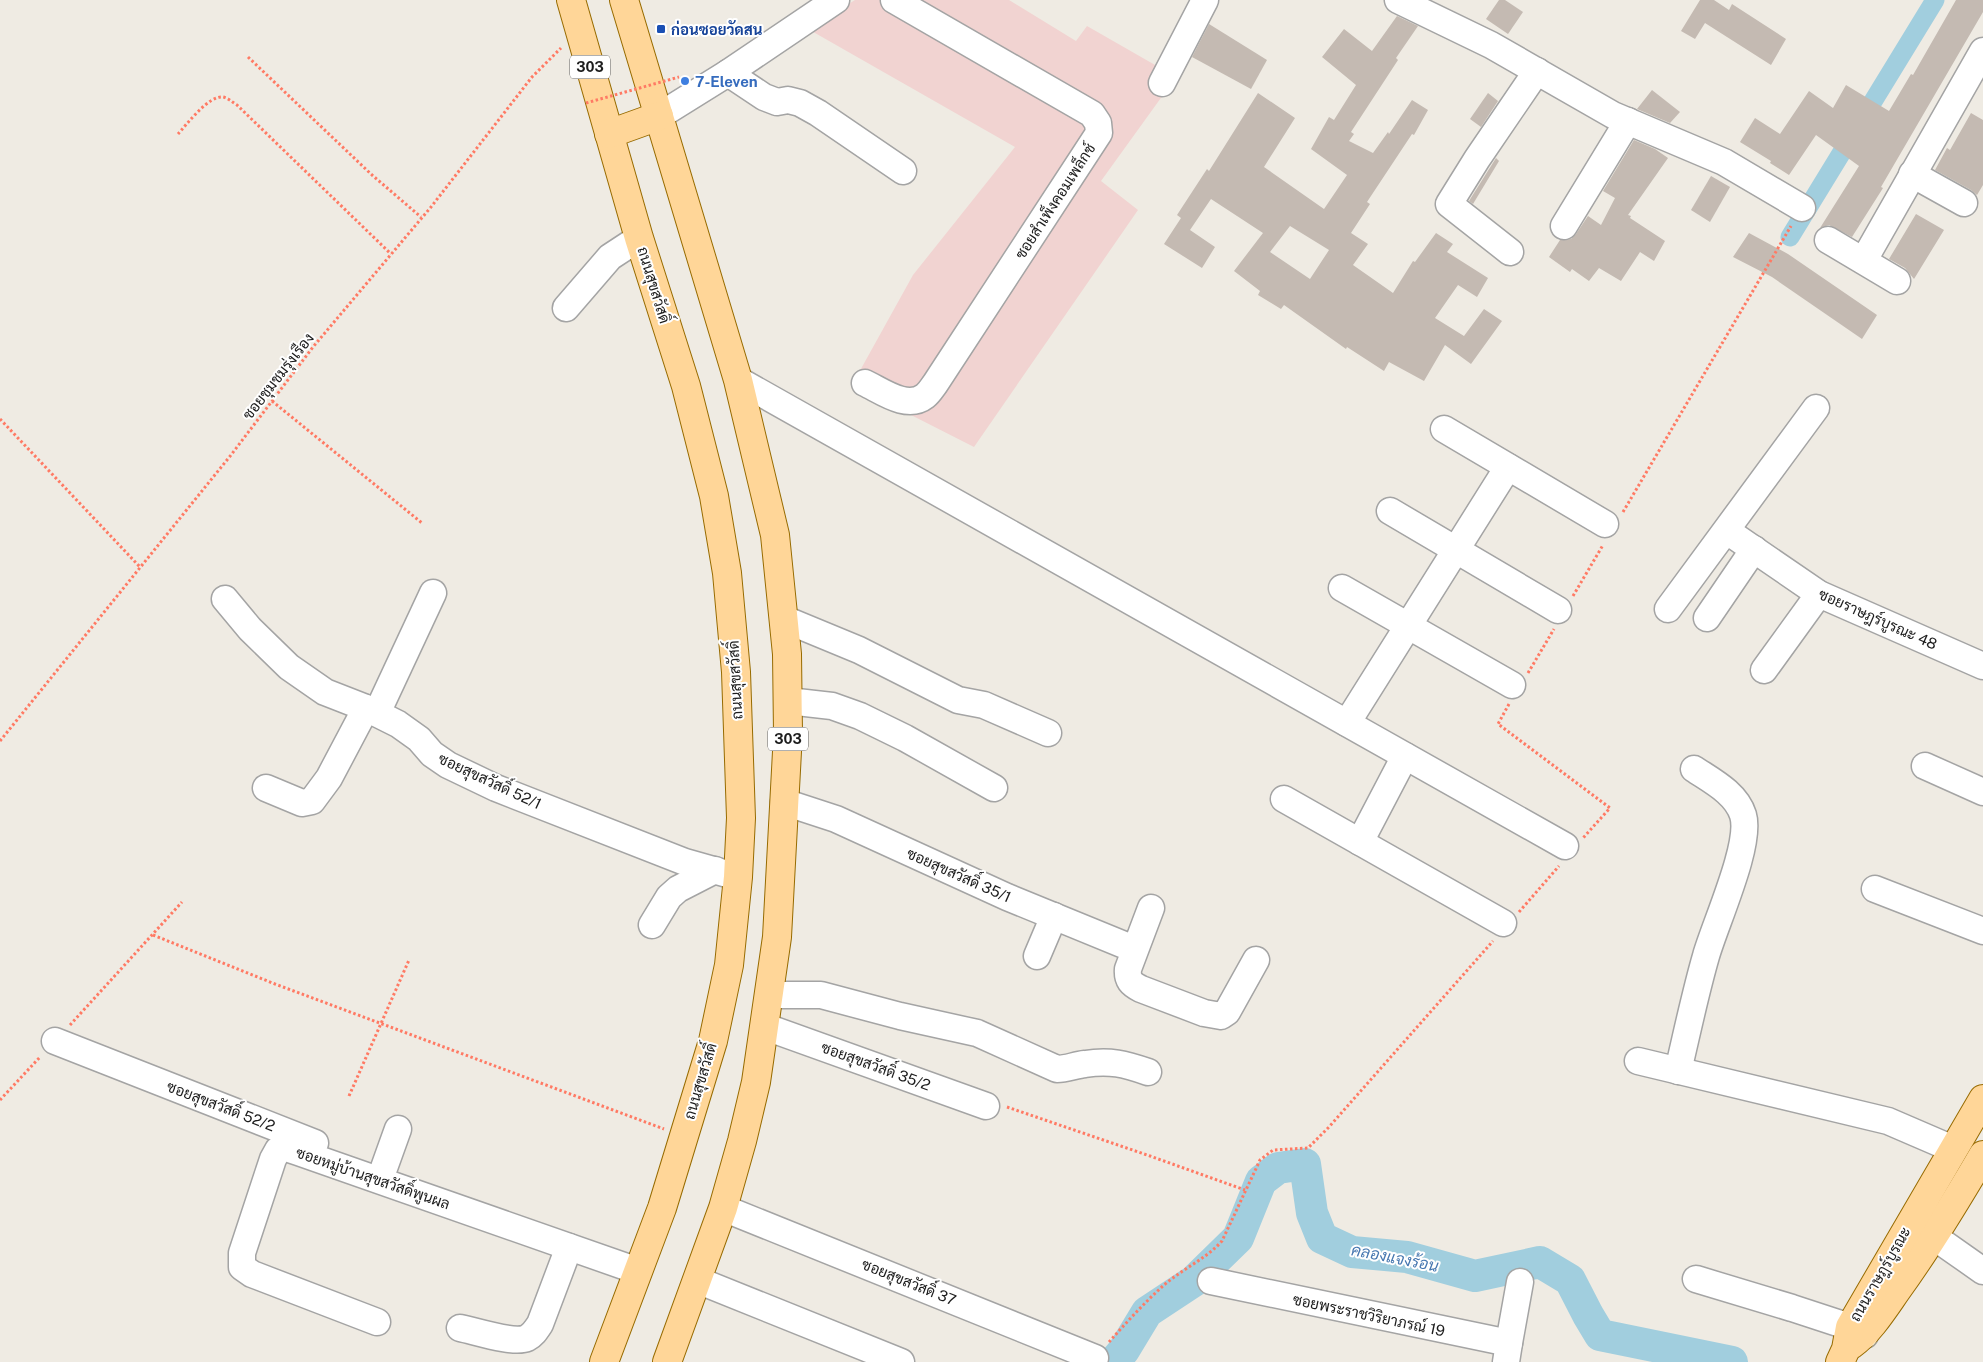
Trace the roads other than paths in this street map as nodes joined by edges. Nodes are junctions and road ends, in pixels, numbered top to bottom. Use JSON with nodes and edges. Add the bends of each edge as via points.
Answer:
{"nodes":[{"id":1,"x":571,"y":0,"type":"edge"},
{"id":2,"x":624,"y":0,"type":"edge"},
{"id":3,"x":836,"y":0,"type":"edge"},
{"id":4,"x":894,"y":0,"type":"edge"},
{"id":5,"x":1205,"y":0,"type":"edge"},
{"id":6,"x":1398,"y":0,"type":"edge"},
{"id":7,"x":1427,"y":6,"type":"edge"},
{"id":8,"x":1983,"y":51,"type":"edge"},
{"id":9,"x":1537,"y":72,"type":"junction"},
{"id":10,"x":728,"y":73,"type":"junction"},
{"id":11,"x":1976,"y":80,"type":"edge"},
{"id":12,"x":1162,"y":82,"type":"dead end"},
{"id":13,"x":659,"y":116,"type":"junction"},
{"id":14,"x":1628,"y":121,"type":"junction"},
{"id":15,"x":609,"y":134,"type":"junction"},
{"id":16,"x":903,"y":171,"type":"dead end"},
{"id":17,"x":1912,"y":174,"type":"junction"},
{"id":18,"x":1964,"y":203,"type":"dead end"},
{"id":19,"x":1802,"y":208,"type":"road end"},
{"id":20,"x":1564,"y":226,"type":"dead end"},
{"id":21,"x":639,"y":238,"type":"junction"},
{"id":22,"x":1828,"y":240,"type":"dead end"},
{"id":23,"x":1510,"y":252,"type":"dead end"},
{"id":24,"x":1864,"y":260,"type":"junction"},
{"id":25,"x":1897,"y":281,"type":"dead end"},
{"id":26,"x":566,"y":308,"type":"dead end"},
{"id":27,"x":738,"y":380,"type":"junction"},
{"id":28,"x":865,"y":383,"type":"dead end"},
{"id":29,"x":1816,"y":408,"type":"dead end"},
{"id":30,"x":1444,"y":429,"type":"dead end"},
{"id":31,"x":1508,"y":467,"type":"junction"},
{"id":32,"x":1390,"y":511,"type":"dead end"},
{"id":33,"x":1610,"y":528,"type":"road end"},
{"id":34,"x":1727,"y":531,"type":"junction"},
{"id":35,"x":1754,"y":549,"type":"junction"},
{"id":36,"x":1456,"y":550,"type":"junction"},
{"id":37,"x":1342,"y":588,"type":"dead end"},
{"id":38,"x":433,"y":593,"type":"dead end"},
{"id":39,"x":1819,"y":594,"type":"junction"},
{"id":40,"x":225,"y":599,"type":"dead end"},
{"id":41,"x":1668,"y":609,"type":"dead end"},
{"id":42,"x":1562,"y":611,"type":"road end"},
{"id":43,"x":1707,"y":618,"type":"dead end"},
{"id":44,"x":784,"y":619,"type":"junction"},
{"id":45,"x":1408,"y":626,"type":"junction"},
{"id":46,"x":1983,"y":666,"type":"edge"},
{"id":47,"x":1764,"y":670,"type":"dead end"},
{"id":48,"x":1516,"y":688,"type":"road end"},
{"id":49,"x":788,"y":701,"type":"junction"},
{"id":50,"x":371,"y":710,"type":"junction"},
{"id":51,"x":1347,"y":723,"type":"junction"},
{"id":52,"x":1048,"y":733,"type":"dead end"},
{"id":53,"x":1405,"y":756,"type":"junction"},
{"id":54,"x":1925,"y":766,"type":"dead end"},
{"id":55,"x":1694,"y":769,"type":"dead end"},
{"id":56,"x":266,"y":788,"type":"dead end"},
{"id":57,"x":994,"y":788,"type":"dead end"},
{"id":58,"x":1983,"y":792,"type":"edge"},
{"id":59,"x":1284,"y":799,"type":"dead end"},
{"id":60,"x":784,"y":802,"type":"junction"},
{"id":61,"x":1360,"y":842,"type":"junction"},
{"id":62,"x":1569,"y":850,"type":"road end"},
{"id":63,"x":726,"y":873,"type":"junction"},
{"id":64,"x":1875,"y":889,"type":"dead end"},
{"id":65,"x":1151,"y":908,"type":"dead end"},
{"id":66,"x":1054,"y":916,"type":"junction"},
{"id":67,"x":1507,"y":923,"type":"road end"},
{"id":68,"x":652,"y":925,"type":"dead end"},
{"id":69,"x":1983,"y":931,"type":"edge"},
{"id":70,"x":1134,"y":949,"type":"junction"},
{"id":71,"x":1037,"y":956,"type":"dead end"},
{"id":72,"x":1256,"y":960,"type":"dead end"},
{"id":73,"x":770,"y":995,"type":"junction"},
{"id":74,"x":766,"y":1027,"type":"junction"},
{"id":75,"x":55,"y":1041,"type":"road end"},
{"id":76,"x":1638,"y":1061,"type":"dead end"},
{"id":77,"x":1678,"y":1071,"type":"junction"},
{"id":78,"x":1148,"y":1072,"type":"dead end"},
{"id":79,"x":1983,"y":1099,"type":"edge"},
{"id":80,"x":986,"y":1106,"type":"road end"},
{"id":81,"x":398,"y":1128,"type":"dead end"},
{"id":82,"x":1953,"y":1149,"type":"junction"},
{"id":83,"x":384,"y":1168,"type":"junction"},
{"id":84,"x":1974,"y":1178,"type":"edge"},
{"id":85,"x":1933,"y":1183,"type":"junction"},
{"id":86,"x":723,"y":1208,"type":"junction"},
{"id":87,"x":1933,"y":1236,"type":"junction"},
{"id":88,"x":570,"y":1246,"type":"junction"},
{"id":89,"x":640,"y":1265,"type":"junction"},
{"id":90,"x":1983,"y":1271,"type":"edge"},
{"id":91,"x":698,"y":1280,"type":"junction"},
{"id":92,"x":1696,"y":1280,"type":"dead end"},
{"id":93,"x":1211,"y":1281,"type":"dead end"},
{"id":94,"x":1520,"y":1282,"type":"dead end"},
{"id":95,"x":377,"y":1322,"type":"dead end"},
{"id":96,"x":460,"y":1328,"type":"dead end"},
{"id":97,"x":1850,"y":1343,"type":"edge"},
{"id":98,"x":1507,"y":1353,"type":"edge"},
{"id":99,"x":1095,"y":1358,"type":"road end"},
{"id":100,"x":604,"y":1362,"type":"edge"},
{"id":101,"x":666,"y":1362,"type":"edge"},
{"id":102,"x":901,"y":1362,"type":"edge"}],
"edges":[{"from":1,"to":15,"type":"main road","name":"ถนนสุขสวัสดิ์","number":"303"},
{"from":2,"to":13,"type":"main road","number":"303"},
{"from":3,"to":10,"type":"street"},
{"from":4,"to":28,"type":"street","name":"ซอยสำเพ็งคอมเพล็กซ์","via":[[1092,114],[1098,122],[1099,133],[925,396],[906,402]]},
{"from":5,"to":12,"type":"street"},
{"from":6,"to":7,"type":"street"},
{"from":7,"to":9,"type":"street"},
{"from":8,"to":11,"type":"street"},
{"from":9,"to":14,"type":"street"},
{"from":9,"to":23,"type":"street","via":[[1450,204]]},
{"from":10,"to":13,"type":"street"},
{"from":10,"to":16,"type":"street","via":[[764,97],[777,102],[800,103],[818,113]]},
{"from":11,"to":17,"type":"street"},
{"from":13,"to":15,"type":"main road"},
{"from":13,"to":27,"type":"main road","number":"303"},
{"from":14,"to":19,"type":"street","via":[[1724,162]]},
{"from":14,"to":20,"type":"street"},
{"from":15,"to":21,"type":"main road","name":"ถนนสุขสวัสดิ์","number":"303"},
{"from":17,"to":18,"type":"street"},
{"from":17,"to":24,"type":"street"},
{"from":21,"to":26,"type":"street","via":[[610,257]]},
{"from":21,"to":63,"type":"main road","name":"ถนนสุขสวัสดิ์","number":"303","via":[[686,386],[714,496],[727,573],[741,818]]},
{"from":22,"to":24,"type":"street"},
{"from":24,"to":25,"type":"street"},
{"from":27,"to":44,"type":"main road","number":"303","via":[[775,535]]},
{"from":27,"to":51,"type":"street"},
{"from":29,"to":34,"type":"street"},
{"from":30,"to":31,"type":"street"},
{"from":31,"to":33,"type":"street"},
{"from":31,"to":36,"type":"street"},
{"from":32,"to":36,"type":"street"},
{"from":34,"to":35,"type":"street","name":"ซอยราษฎร์บูรณะ 48"},
{"from":34,"to":41,"type":"street"},
{"from":35,"to":39,"type":"street","name":"ซอยราษฎร์บูรณะ 48"},
{"from":35,"to":43,"type":"street"},
{"from":36,"to":42,"type":"street"},
{"from":36,"to":45,"type":"street"},
{"from":37,"to":45,"type":"street"},
{"from":38,"to":50,"type":"street"},
{"from":39,"to":46,"type":"street","name":"ซอยราษฎร์บูรณะ 48"},
{"from":39,"to":47,"type":"street"},
{"from":40,"to":50,"type":"street","name":"ซอยสุขสวัสดิ์ 52/1","via":[[289,667],[325,692]]},
{"from":44,"to":49,"type":"main road","number":"303"},
{"from":44,"to":52,"type":"street","via":[[859,650],[958,700],[984,705]]},
{"from":45,"to":48,"type":"street"},
{"from":45,"to":51,"type":"street"},
{"from":49,"to":57,"type":"street","via":[[832,706],[860,716]]},
{"from":49,"to":60,"type":"main road","number":"303"},
{"from":50,"to":56,"type":"street","via":[[330,778],[312,801],[302,802]]},
{"from":50,"to":63,"type":"street","name":"ซอยสุขสวัสดิ์ 52/1","via":[[419,739],[448,766],[685,862]]},
{"from":51,"to":53,"type":"street"},
{"from":53,"to":61,"type":"street"},
{"from":53,"to":62,"type":"street"},
{"from":54,"to":58,"type":"street"},
{"from":55,"to":77,"type":"street","via":[[1734,797],[1743,814],[1746,830],[1697,988]]},
{"from":59,"to":61,"type":"street"},
{"from":60,"to":66,"type":"street","name":"ซอยสุขสวัสดิ์ 35/1","via":[[836,819],[1007,898]]},
{"from":60,"to":73,"type":"main road","number":"303","via":[[777,937]]},
{"from":61,"to":67,"type":"street"},
{"from":63,"to":68,"type":"street","via":[[678,889],[669,897]]},
{"from":63,"to":89,"type":"main road","name":"ถนนสุขสวัสดิ์","number":"303","via":[[729,965],[715,1031],[662,1208]]},
{"from":64,"to":69,"type":"street"},
{"from":65,"to":70,"type":"street"},
{"from":66,"to":70,"type":"street","name":"ซอยสุขสวัสดิ์ 35/1"},
{"from":66,"to":71,"type":"street"},
{"from":70,"to":72,"type":"street","via":[[1127,977],[1131,984],[1215,1016],[1227,1012]]},
{"from":73,"to":74,"type":"main road","number":"303"},
{"from":73,"to":78,"type":"street","via":[[821,995],[977,1033],[1057,1069],[1105,1061],[1121,1062]]},
{"from":74,"to":80,"type":"street","name":"ซอยสุขสวัสดิ์ 35/2"},
{"from":74,"to":86,"type":"main road","number":"303","via":[[742,1141]]},
{"from":75,"to":83,"type":"street","name":"ซอยสุขสวัสดิ์ 52/2"},
{"from":76,"to":77,"type":"street"},
{"from":77,"to":82,"type":"street","via":[[1888,1121]]},
{"from":79,"to":82,"type":"main road","name":"ถนนราษฎร์บูรณะ"},
{"from":81,"to":83,"type":"street"},
{"from":82,"to":85,"type":"main road","name":"ถนนราษฎร์บูรณะ"},
{"from":83,"to":89,"type":"street","name":"ซอยสุขสวัสดิ์ 52/2"},
{"from":84,"to":85,"type":"main road"},
{"from":84,"to":87,"type":"main road","name":"ถนนราษฎร์บูรณะ"},
{"from":85,"to":97,"type":"main road","name":"ถนนราษฎร์บูรณะ"},
{"from":86,"to":91,"type":"main road","number":"303"},
{"from":86,"to":99,"type":"street","name":"ซอยสุขสวัสดิ์ 37"},
{"from":87,"to":90,"type":"street"},
{"from":87,"to":97,"type":"main road","name":"ถนนราษฎร์บูรณะ"},
{"from":88,"to":89,"type":"street","name":"ซอยหมู่บ้านสุขสวัสดิ์พูนผล"},
{"from":88,"to":95,"type":"street","name":"ซอยหมู่บ้านสุขสวัสดิ์พูนผล","via":[[286,1148],[278,1150],[242,1253],[242,1267],[252,1274]]},
{"from":88,"to":96,"type":"street","via":[[540,1324],[533,1334],[514,1340]]},
{"from":89,"to":100,"type":"main road","name":"ถนนสุขสวัสดิ์","number":"303"},
{"from":91,"to":101,"type":"main road","number":"303"},
{"from":91,"to":102,"type":"street"},
{"from":92,"to":97,"type":"street","via":[[1792,1308]]},
{"from":93,"to":98,"type":"street","name":"ซอยพระราชวิริยาภรณ์ 19"},
{"from":94,"to":98,"type":"street"}]}
